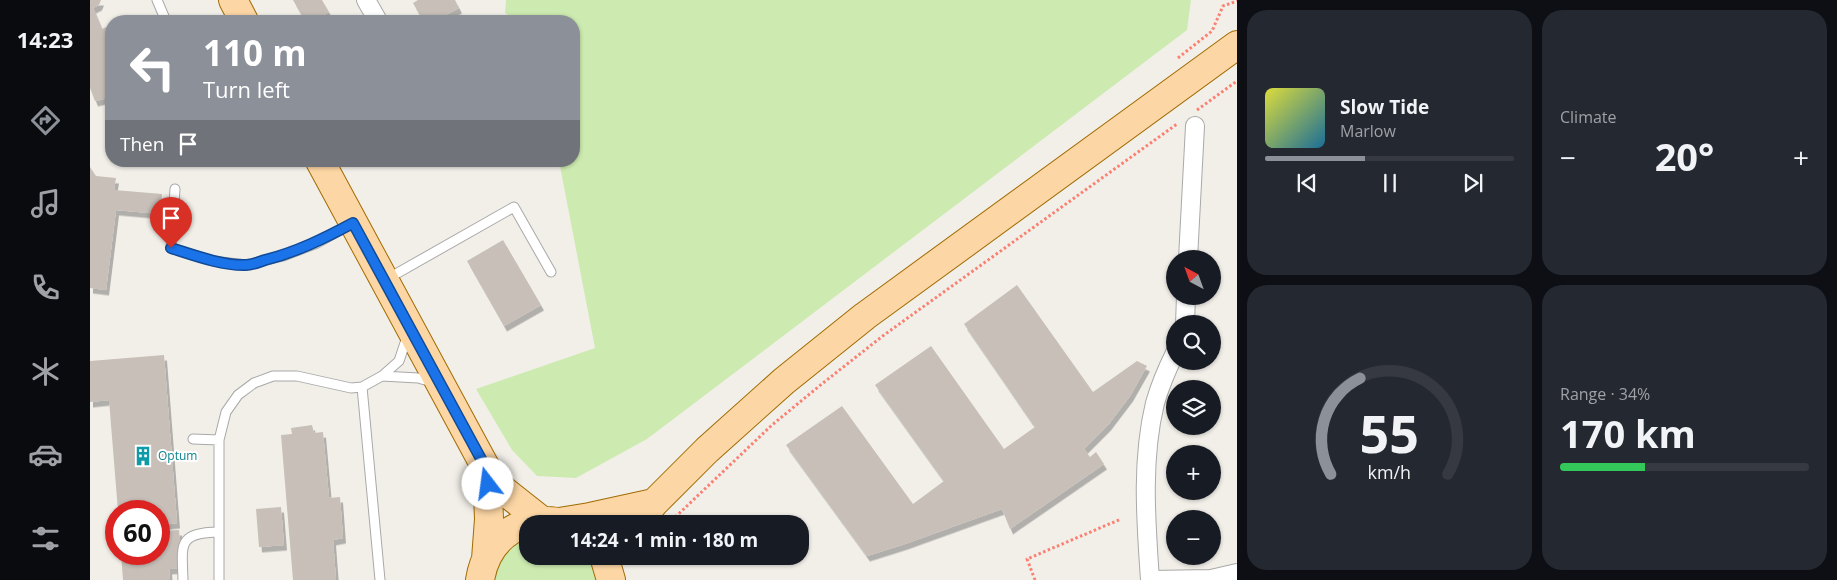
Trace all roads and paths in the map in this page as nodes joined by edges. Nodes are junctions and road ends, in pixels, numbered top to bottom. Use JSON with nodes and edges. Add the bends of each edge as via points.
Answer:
{"nodes":[{"id":1,"x":157,"y":0,"type":"edge"},
{"id":2,"x":233,"y":0,"type":"edge"},
{"id":3,"x":366,"y":0,"type":"edge"},
{"id":4,"x":1237,"y":1,"type":"edge"},
{"id":5,"x":1223,"y":6,"type":"dead end"},
{"id":6,"x":163,"y":15,"type":"edge"},
{"id":7,"x":241,"y":15,"type":"edge"},
{"id":8,"x":375,"y":15,"type":"edge"},
{"id":9,"x":1237,"y":44,"type":"edge"},
{"id":10,"x":1237,"y":81,"type":"edge"},
{"id":11,"x":1190,"y":119,"type":"junction"},
{"id":12,"x":323,"y":167,"type":"edge"},
{"id":13,"x":176,"y":188,"type":"dead end"},
{"id":14,"x":353,"y":223,"type":"junction"},
{"id":15,"x":1188,"y":250,"type":"edge"},
{"id":16,"x":551,"y":272,"type":"dead end"},
{"id":17,"x":384,"y":280,"type":"junction"},
{"id":18,"x":410,"y":328,"type":"junction"},
{"id":19,"x":1168,"y":370,"type":"edge"},
{"id":20,"x":382,"y":376,"type":"junction"},
{"id":21,"x":441,"y":384,"type":"junction"},
{"id":22,"x":362,"y":387,"type":"junction"},
{"id":23,"x":193,"y":439,"type":"dead end"},
{"id":24,"x":219,"y":440,"type":"junction"},
{"id":25,"x":487,"y":470,"type":"junction"},
{"id":26,"x":661,"y":513,"type":"edge"},
{"id":27,"x":544,"y":515,"type":"edge"},
{"id":28,"x":626,"y":515,"type":"edge"},
{"id":29,"x":1121,"y":519,"type":"dead end"},
{"id":30,"x":519,"y":527,"type":"edge"},
{"id":31,"x":218,"y":532,"type":"junction"},
{"id":32,"x":607,"y":565,"type":"edge"},
{"id":33,"x":616,"y":565,"type":"edge"},
{"id":34,"x":483,"y":570,"type":"edge"},
{"id":35,"x":1237,"y":573,"type":"edge"},
{"id":36,"x":183,"y":580,"type":"edge"},
{"id":37,"x":219,"y":580,"type":"edge"},
{"id":38,"x":380,"y":580,"type":"edge"},
{"id":39,"x":611,"y":580,"type":"edge"},
{"id":40,"x":1035,"y":580,"type":"edge"},
{"id":41,"x":1150,"y":580,"type":"edge"}],
"edges":[{"from":1,"to":6,"type":"lane"},
{"from":2,"to":7,"type":"main road"},
{"from":3,"to":8,"type":"street"},
{"from":4,"to":5,"type":"path"},
{"from":9,"to":26,"type":"main road","via":[[865,316],[784,381],[714,444]]},
{"from":10,"to":11,"type":"path"},
{"from":11,"to":15,"type":"street"},
{"from":11,"to":26,"type":"path","via":[[884,335]]},
{"from":12,"to":14,"type":"main road"},
{"from":13,"to":14,"type":"lane","via":[[171,248],[213,261],[246,265],[283,256],[317,243]]},
{"from":14,"to":17,"type":"main road"},
{"from":16,"to":17,"type":"lane","via":[[514,206]]},
{"from":17,"to":18,"type":"main road"},
{"from":18,"to":20,"type":"lane","via":[[399,361]]},
{"from":18,"to":21,"type":"main road"},
{"from":19,"to":41,"type":"street","via":[[1155,403],[1148,446],[1146,526]]},
{"from":20,"to":21,"type":"lane","via":[[418,378]]},
{"from":20,"to":22,"type":"lane"},
{"from":21,"to":25,"type":"main road"},
{"from":22,"to":24,"type":"lane","via":[[351,388],[297,376],[273,376],[254,383],[226,412]]},
{"from":22,"to":38,"type":"lane"},
{"from":23,"to":24,"type":"lane"},
{"from":24,"to":31,"type":"lane"},
{"from":25,"to":27,"type":"main road","via":[[503,490]]},
{"from":25,"to":34,"type":"main road","via":[[489,519]]},
{"from":26,"to":28,"type":"main road"},
{"from":29,"to":40,"type":"path","via":[[1027,559]]},
{"from":30,"to":34,"type":"main road","via":[[508,532],[492,549]]},
{"from":31,"to":36,"type":"lane","via":[[200,533],[185,540],[182,546]]},
{"from":31,"to":37,"type":"lane"},
{"from":32,"to":39,"type":"main road"},
{"from":33,"to":39,"type":"main road"},
{"from":35,"to":41,"type":"street","via":[[1210,579]]}]}
